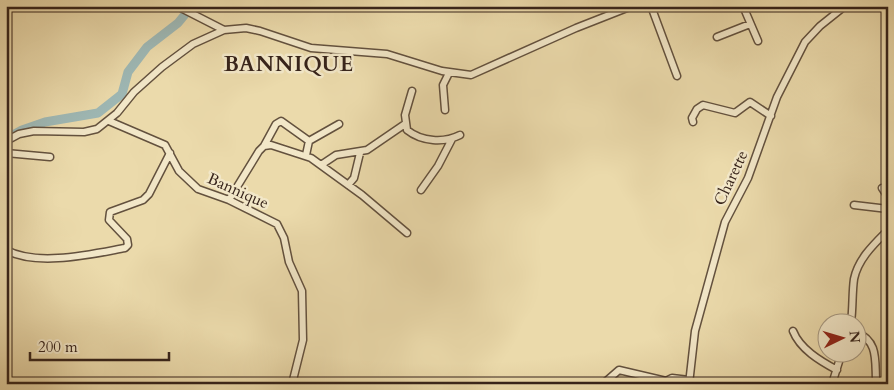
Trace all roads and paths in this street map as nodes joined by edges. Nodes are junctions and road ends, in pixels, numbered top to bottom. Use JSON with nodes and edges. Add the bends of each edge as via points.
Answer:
{"nodes":[{"id":1,"x":177,"y":6,"type":"edge"},
{"id":2,"x":632,"y":6,"type":"edge"},
{"id":3,"x":652,"y":6,"type":"edge"},
{"id":4,"x":743,"y":6,"type":"edge"},
{"id":5,"x":844,"y":6,"type":"edge"},
{"id":6,"x":750,"y":24,"type":"junction"},
{"id":7,"x":224,"y":30,"type":"junction"},
{"id":8,"x":717,"y":37,"type":"dead end"},
{"id":9,"x":758,"y":41,"type":"dead end"},
{"id":10,"x":449,"y":72,"type":"junction"},
{"id":11,"x":677,"y":76,"type":"dead end"},
{"id":12,"x":412,"y":91,"type":"dead end"},
{"id":13,"x":445,"y":108,"type":"dead end"},
{"id":14,"x":771,"y":116,"type":"junction"},
{"id":15,"x":109,"y":121,"type":"junction"},
{"id":16,"x":693,"y":122,"type":"dead end"},
{"id":17,"x":339,"y":124,"type":"dead end"},
{"id":18,"x":405,"y":124,"type":"junction"},
{"id":19,"x":460,"y":135,"type":"dead end"},
{"id":20,"x":452,"y":139,"type":"junction"},
{"id":21,"x":6,"y":141,"type":"edge"},
{"id":22,"x":309,"y":141,"type":"junction"},
{"id":23,"x":264,"y":146,"type":"junction"},
{"id":24,"x":6,"y":153,"type":"edge"},
{"id":25,"x":170,"y":153,"type":"junction"},
{"id":26,"x":360,"y":153,"type":"junction"},
{"id":27,"x":306,"y":155,"type":"junction"},
{"id":28,"x":50,"y":157,"type":"dead end"},
{"id":29,"x":320,"y":165,"type":"junction"},
{"id":30,"x":348,"y":185,"type":"junction"},
{"id":31,"x":882,"y":188,"type":"dead end"},
{"id":32,"x":420,"y":190,"type":"dead end"},
{"id":33,"x":888,"y":197,"type":"edge"},
{"id":34,"x":229,"y":200,"type":"junction"},
{"id":35,"x":854,"y":205,"type":"dead end"},
{"id":36,"x":888,"y":209,"type":"edge"},
{"id":37,"x":888,"y":230,"type":"edge"},
{"id":38,"x":407,"y":233,"type":"dead end"},
{"id":39,"x":6,"y":250,"type":"edge"},
{"id":40,"x":852,"y":312,"type":"edge"},
{"id":41,"x":793,"y":331,"type":"dead end"},
{"id":42,"x":866,"y":338,"type":"edge"},
{"id":43,"x":839,"y":362,"type":"edge"},
{"id":44,"x":837,"y":370,"type":"junction"},
{"id":45,"x":876,"y":379,"type":"dead end"},
{"id":46,"x":689,"y":382,"type":"edge"},
{"id":47,"x":292,"y":384,"type":"edge"},
{"id":48,"x":603,"y":384,"type":"edge"},
{"id":49,"x":832,"y":384,"type":"edge"}],
"edges":[{"from":1,"to":7,"type":"street"},
{"from":2,"to":10,"type":"street","via":[[471,75]]},
{"from":3,"to":11,"type":"street"},
{"from":4,"to":6,"type":"street"},
{"from":5,"to":14,"type":"street","name":"Charette","via":[[805,42]]},
{"from":6,"to":8,"type":"street"},
{"from":6,"to":9,"type":"street"},
{"from":7,"to":10,"type":"street","via":[[246,28],[311,48],[387,54]]},
{"from":7,"to":15,"type":"street","via":[[193,44],[162,67]]},
{"from":10,"to":13,"type":"street","via":[[442,85]]},
{"from":12,"to":18,"type":"street"},
{"from":14,"to":16,"type":"street","via":[[750,102],[735,113],[703,105],[697,109]]},
{"from":14,"to":46,"type":"street","name":"Charette","via":[[748,178],[725,222],[695,331]]},
{"from":15,"to":21,"type":"street","via":[[84,132],[34,131]]},
{"from":15,"to":25,"type":"street","name":"Bannique","via":[[166,145]]},
{"from":17,"to":22,"type":"street"},
{"from":18,"to":20,"type":"street","via":[[414,135],[422,138]]},
{"from":18,"to":26,"type":"street"},
{"from":19,"to":20,"type":"street"},
{"from":20,"to":32,"type":"street"},
{"from":22,"to":23,"type":"street","via":[[281,121]]},
{"from":22,"to":27,"type":"street"},
{"from":23,"to":27,"type":"street"},
{"from":23,"to":34,"type":"street"},
{"from":24,"to":28,"type":"street"},
{"from":25,"to":34,"type":"street","name":"Bannique","via":[[179,171],[198,189]]},
{"from":25,"to":39,"type":"street","via":[[143,200],[110,212],[109,220],[127,239],[125,248],[88,255],[41,258],[25,257]]},
{"from":26,"to":29,"type":"street","via":[[336,155]]},
{"from":26,"to":30,"type":"street","via":[[354,178]]},
{"from":27,"to":29,"type":"street"},
{"from":29,"to":30,"type":"street"},
{"from":30,"to":38,"type":"street"},
{"from":31,"to":33,"type":"street"},
{"from":34,"to":47,"type":"street","name":"Bannique","via":[[277,224],[289,262],[299,280],[304,310],[303,340]]},
{"from":35,"to":36,"type":"street"},
{"from":37,"to":40,"type":"street","via":[[858,266]]},
{"from":41,"to":44,"type":"street","via":[[798,342]]},
{"from":42,"to":45,"type":"street","via":[[875,350]]},
{"from":43,"to":44,"type":"street"},
{"from":44,"to":49,"type":"street"},
{"from":46,"to":48,"type":"street","via":[[672,378],[666,381],[619,370]]}]}
